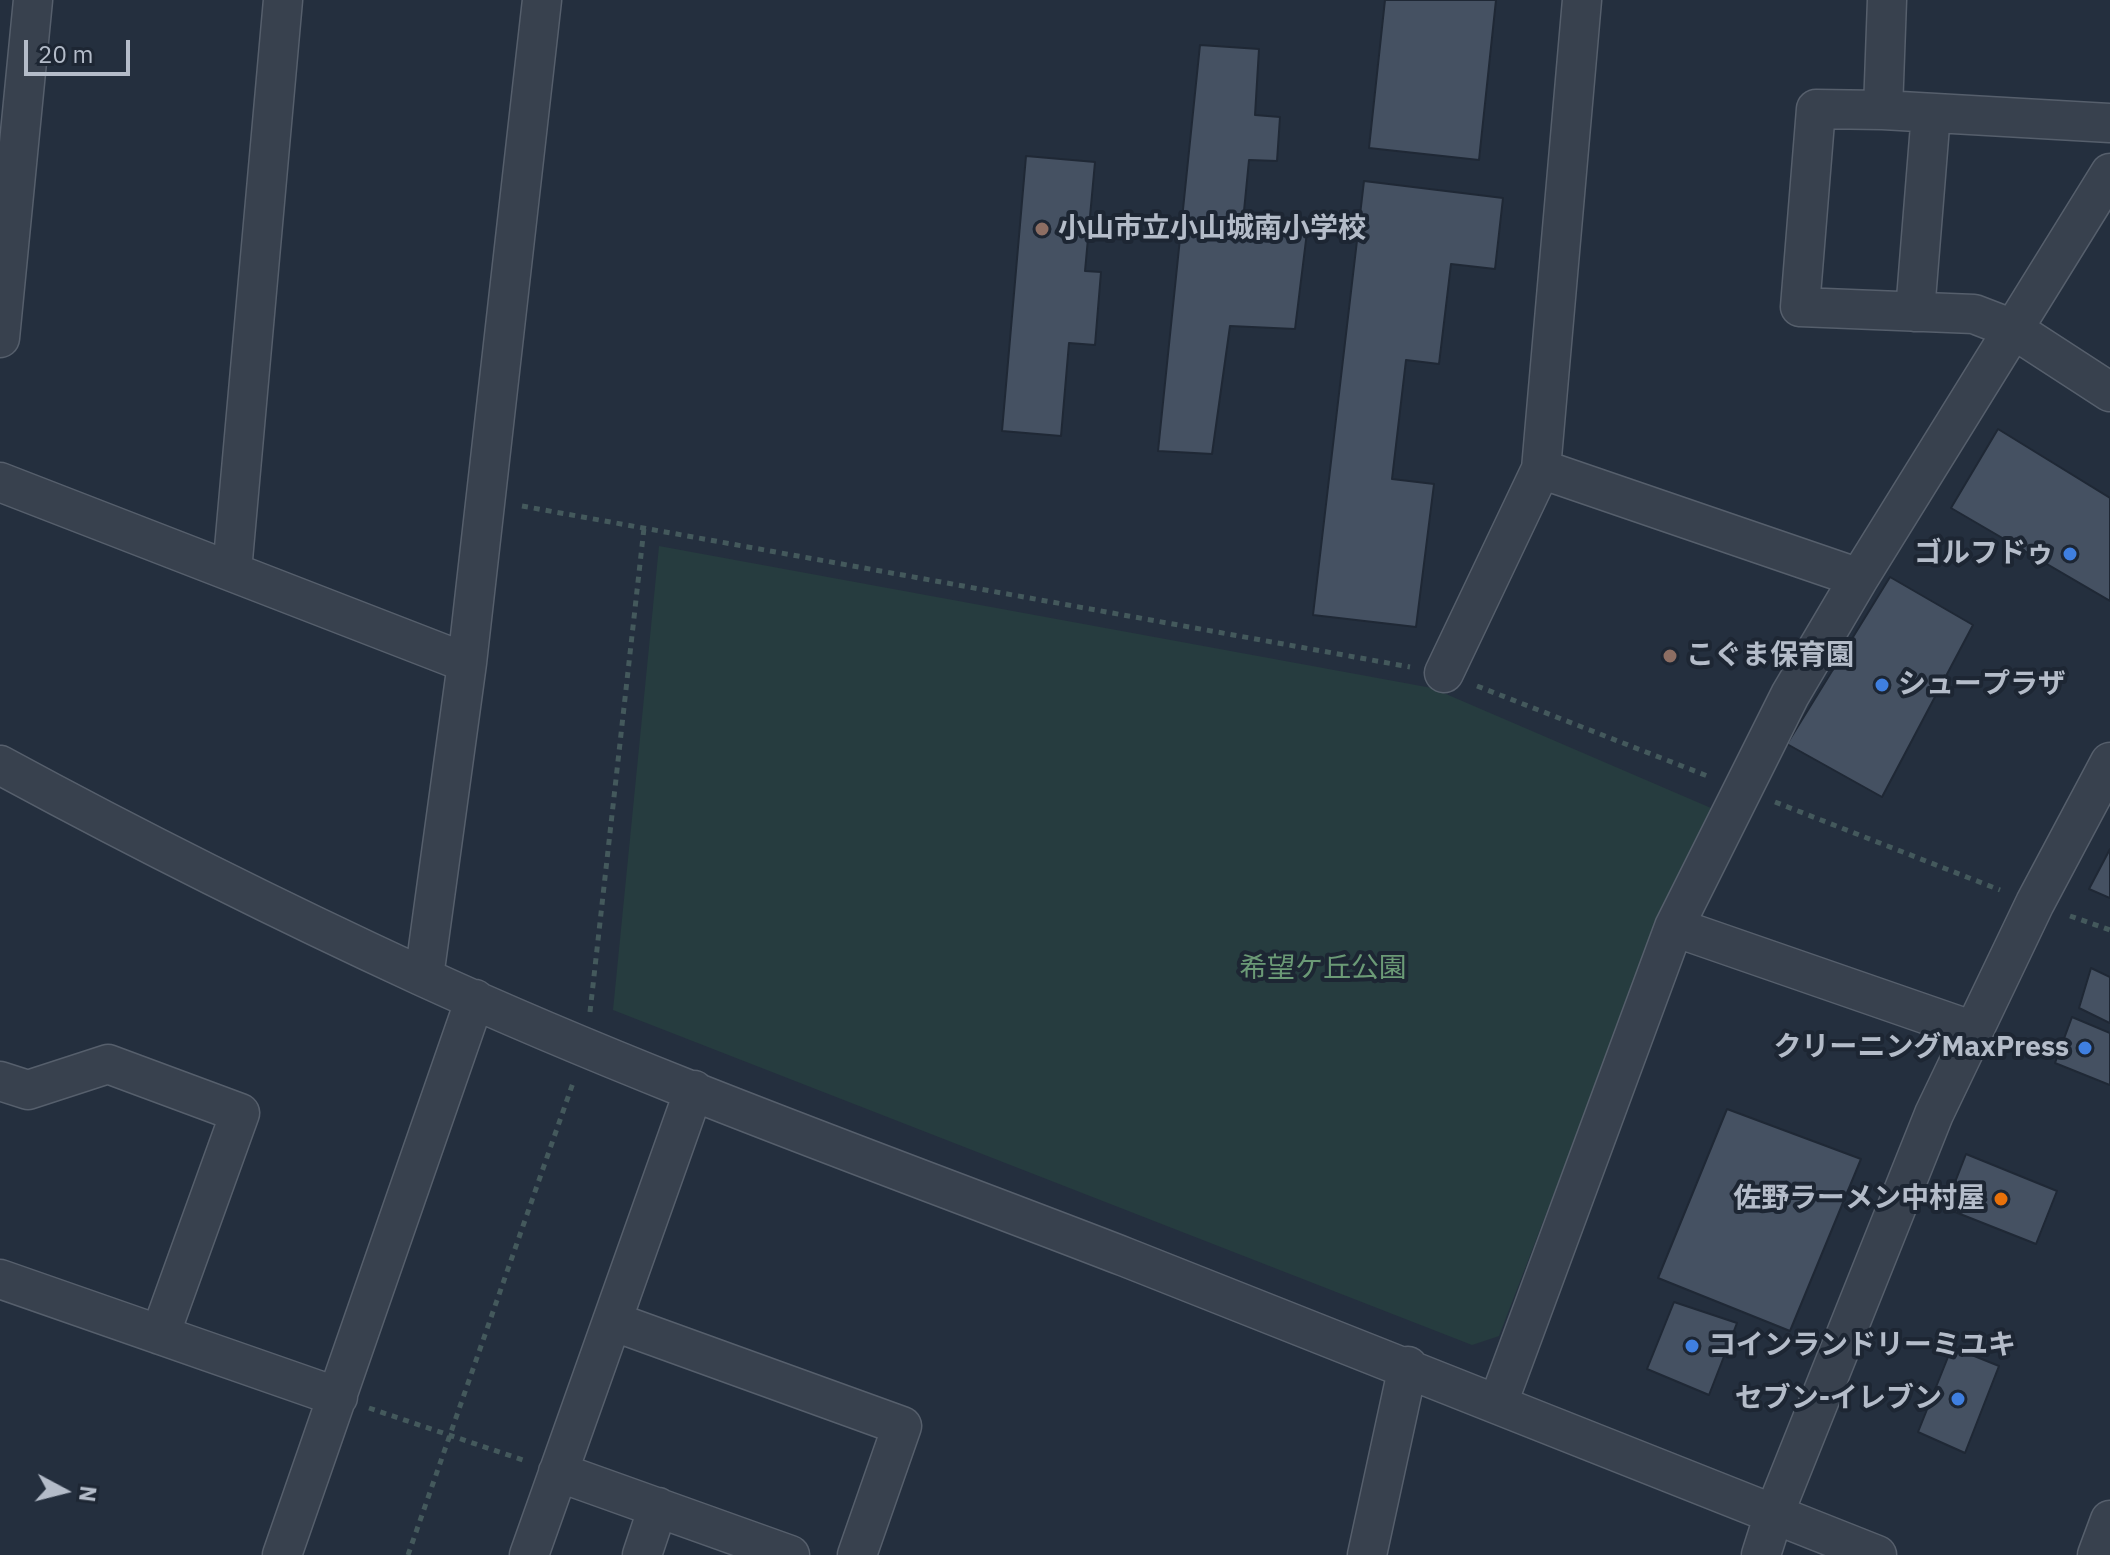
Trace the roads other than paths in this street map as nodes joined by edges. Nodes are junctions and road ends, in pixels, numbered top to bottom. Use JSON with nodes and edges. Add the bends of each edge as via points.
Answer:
{"nodes":[{"id":1,"x":33,"y":0,"type":"edge"},
{"id":2,"x":283,"y":0,"type":"edge"},
{"id":3,"x":542,"y":0,"type":"edge"},
{"id":4,"x":1582,"y":0,"type":"edge"},
{"id":5,"x":1887,"y":0,"type":"edge"},
{"id":6,"x":1883,"y":110,"type":"junction"},
{"id":7,"x":1931,"y":113,"type":"junction"},
{"id":8,"x":2110,"y":123,"type":"edge"},
{"id":9,"x":2110,"y":173,"type":"edge"},
{"id":10,"x":1915,"y":312,"type":"junction"},
{"id":11,"x":2013,"y":329,"type":"junction"},
{"id":12,"x":0,"y":338,"type":"edge"},
{"id":13,"x":2110,"y":392,"type":"edge"},
{"id":14,"x":1541,"y":469,"type":"junction"},
{"id":15,"x":0,"y":482,"type":"edge"},
{"id":16,"x":232,"y":571,"type":"junction"},
{"id":17,"x":1859,"y":578,"type":"junction"},
{"id":18,"x":467,"y":663,"type":"junction"},
{"id":19,"x":1444,"y":673,"type":"road end"},
{"id":20,"x":2110,"y":762,"type":"edge"},
{"id":21,"x":0,"y":765,"type":"edge"},
{"id":22,"x":1674,"y":927,"type":"junction"},
{"id":23,"x":424,"y":977,"type":"junction"},
{"id":24,"x":475,"y":999,"type":"junction"},
{"id":25,"x":1974,"y":1031,"type":"junction"},
{"id":26,"x":0,"y":1081,"type":"edge"},
{"id":27,"x":694,"y":1090,"type":"junction"},
{"id":28,"x":0,"y":1279,"type":"edge"},
{"id":29,"x":612,"y":1321,"type":"junction"},
{"id":30,"x":160,"y":1335,"type":"junction"},
{"id":31,"x":1408,"y":1366,"type":"junction"},
{"id":32,"x":338,"y":1397,"type":"junction"},
{"id":33,"x":1498,"y":1403,"type":"junction"},
{"id":34,"x":558,"y":1472,"type":"junction"},
{"id":35,"x":658,"y":1507,"type":"junction"},
{"id":36,"x":1774,"y":1514,"type":"junction"},
{"id":37,"x":2110,"y":1520,"type":"edge"},
{"id":38,"x":282,"y":1555,"type":"edge"},
{"id":39,"x":529,"y":1555,"type":"edge"},
{"id":40,"x":642,"y":1555,"type":"edge"},
{"id":41,"x":790,"y":1555,"type":"edge"},
{"id":42,"x":857,"y":1555,"type":"edge"},
{"id":43,"x":1367,"y":1555,"type":"edge"},
{"id":44,"x":1761,"y":1555,"type":"edge"},
{"id":45,"x":1877,"y":1555,"type":"edge"},
{"id":46,"x":2097,"y":1555,"type":"edge"}],
"edges":[{"from":1,"to":12,"type":"street"},
{"from":2,"to":16,"type":"street"},
{"from":3,"to":18,"type":"street"},
{"from":4,"to":14,"type":"street"},
{"from":5,"to":6,"type":"street"},
{"from":6,"to":7,"type":"street"},
{"from":6,"to":10,"type":"street","via":[[1816,109],[1800,307]]},
{"from":7,"to":8,"type":"street"},
{"from":7,"to":10,"type":"street"},
{"from":9,"to":11,"type":"street"},
{"from":10,"to":11,"type":"street","via":[[1974,314]]},
{"from":11,"to":13,"type":"street"},
{"from":11,"to":17,"type":"street"},
{"from":14,"to":17,"type":"street"},
{"from":14,"to":19,"type":"street"},
{"from":15,"to":16,"type":"street"},
{"from":16,"to":18,"type":"street"},
{"from":17,"to":22,"type":"street","via":[[1790,695]]},
{"from":18,"to":23,"type":"street"},
{"from":20,"to":25,"type":"street"},
{"from":21,"to":23,"type":"street","via":[[124,832]]},
{"from":22,"to":25,"type":"street"},
{"from":22,"to":33,"type":"street"},
{"from":23,"to":24,"type":"street"},
{"from":24,"to":27,"type":"street"},
{"from":24,"to":32,"type":"street"},
{"from":25,"to":36,"type":"street","via":[[1934,1114]]},
{"from":26,"to":30,"type":"street","via":[[28,1090],[108,1064],[240,1113]]},
{"from":27,"to":29,"type":"street"},
{"from":27,"to":31,"type":"street"},
{"from":28,"to":30,"type":"street"},
{"from":29,"to":34,"type":"street"},
{"from":29,"to":42,"type":"street","via":[[902,1426]]},
{"from":30,"to":32,"type":"street"},
{"from":31,"to":33,"type":"street"},
{"from":31,"to":43,"type":"street"},
{"from":32,"to":38,"type":"street"},
{"from":33,"to":36,"type":"street"},
{"from":34,"to":35,"type":"street"},
{"from":34,"to":39,"type":"street"},
{"from":35,"to":40,"type":"street"},
{"from":35,"to":41,"type":"street"},
{"from":36,"to":44,"type":"street"},
{"from":36,"to":45,"type":"street"},
{"from":37,"to":46,"type":"street"}]}
